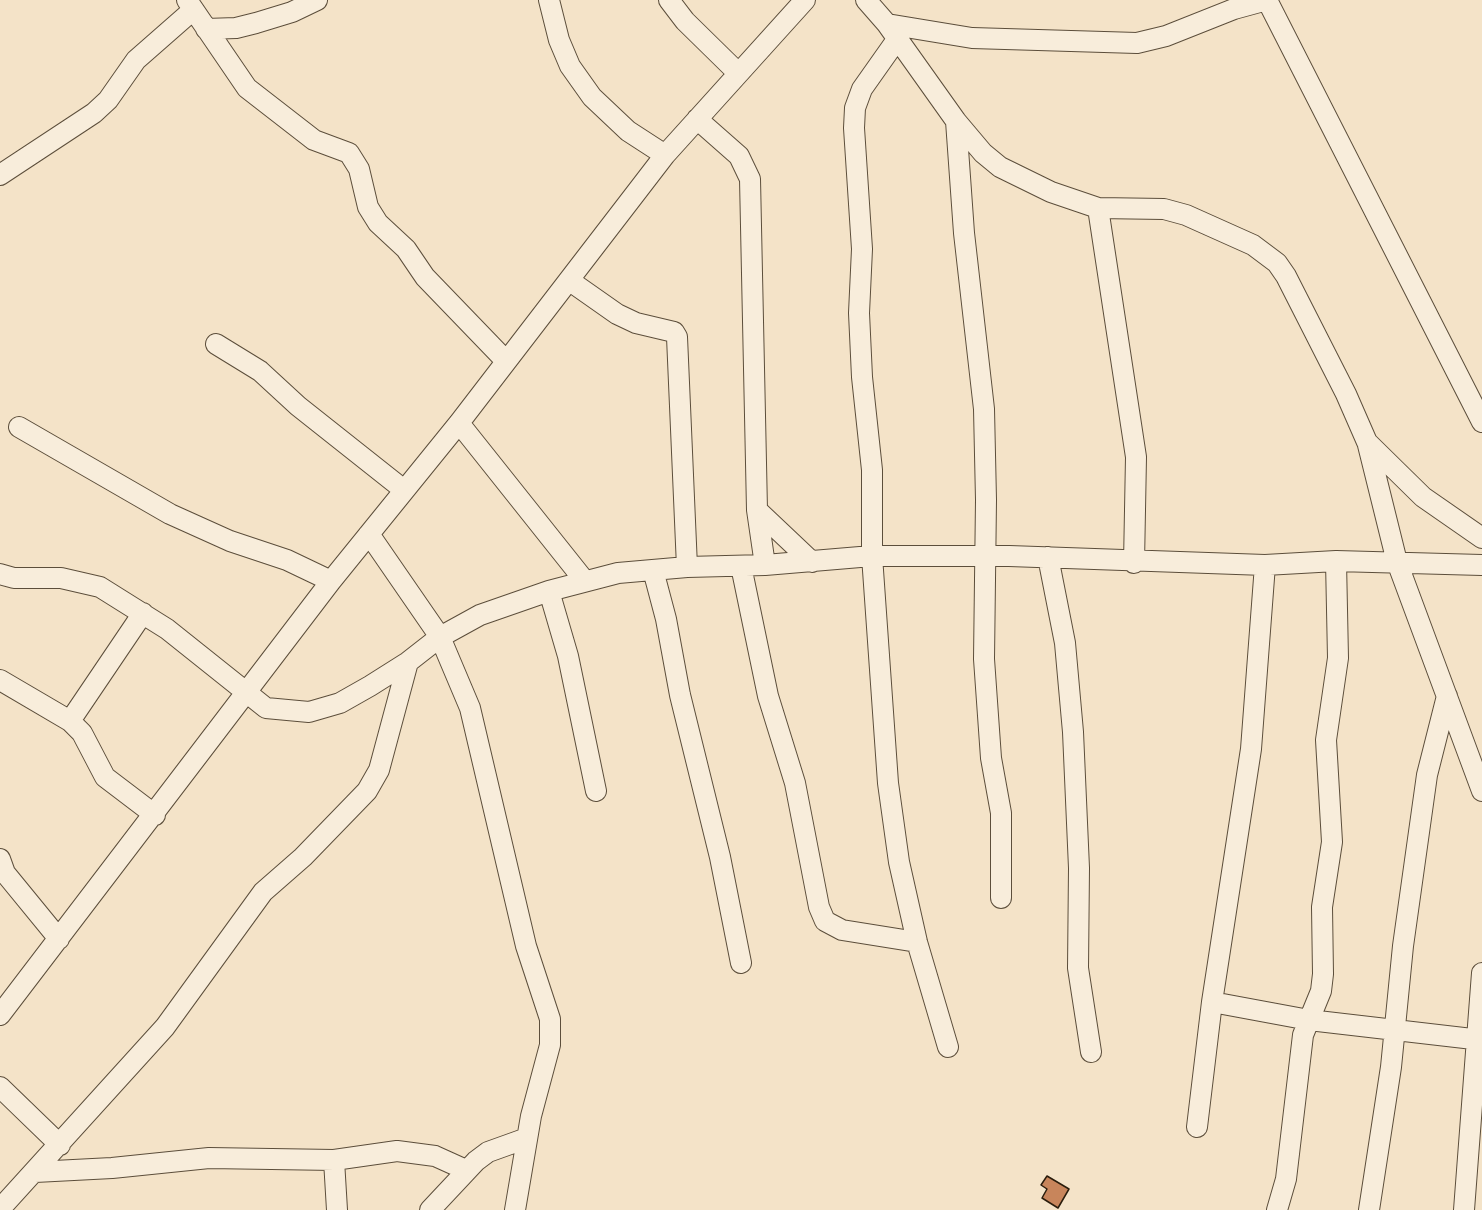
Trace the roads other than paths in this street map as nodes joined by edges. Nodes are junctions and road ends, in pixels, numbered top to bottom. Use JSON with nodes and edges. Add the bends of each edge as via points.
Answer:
{"nodes":[{"id":1,"x":317,"y":0,"type":"edge"},
{"id":2,"x":549,"y":0,"type":"edge"},
{"id":3,"x":669,"y":0,"type":"edge"},
{"id":4,"x":805,"y":0,"type":"edge"},
{"id":5,"x":866,"y":0,"type":"edge"},
{"id":6,"x":1267,"y":0,"type":"edge"},
{"id":7,"x":190,"y":5,"type":"edge"},
{"id":8,"x":292,"y":6,"type":"edge"},
{"id":9,"x":206,"y":29,"type":"junction"},
{"id":10,"x":892,"y":31,"type":"junction"},
{"id":11,"x":738,"y":73,"type":"junction"},
{"id":12,"x":697,"y":119,"type":"junction"},
{"id":13,"x":956,"y":121,"type":"junction"},
{"id":14,"x":665,"y":155,"type":"junction"},
{"id":15,"x":0,"y":175,"type":"edge"},
{"id":16,"x":1098,"y":208,"type":"junction"},
{"id":17,"x":570,"y":281,"type":"junction"},
{"id":18,"x":216,"y":344,"type":"dead end"},
{"id":19,"x":506,"y":361,"type":"junction"},
{"id":20,"x":1482,"y":422,"type":"edge"},
{"id":21,"x":459,"y":423,"type":"junction"},
{"id":22,"x":19,"y":427,"type":"dead end"},
{"id":23,"x":1367,"y":442,"type":"junction"},
{"id":24,"x":404,"y":490,"type":"junction"},
{"id":25,"x":757,"y":510,"type":"junction"},
{"id":26,"x":369,"y":534,"type":"junction"},
{"id":27,"x":1482,"y":538,"type":"edge"},
{"id":28,"x":872,"y":556,"type":"junction"},
{"id":29,"x":986,"y":556,"type":"junction"},
{"id":30,"x":1048,"y":557,"type":"junction"},
{"id":31,"x":1336,"y":561,"type":"junction"},
{"id":32,"x":812,"y":562,"type":"junction"},
{"id":33,"x":1134,"y":562,"type":"junction"},
{"id":34,"x":1397,"y":562,"type":"junction"},
{"id":35,"x":765,"y":565,"type":"junction"},
{"id":36,"x":1266,"y":565,"type":"junction"},
{"id":37,"x":1482,"y":565,"type":"edge"},
{"id":38,"x":741,"y":566,"type":"junction"},
{"id":39,"x":687,"y":567,"type":"junction"},
{"id":40,"x":653,"y":570,"type":"junction"},
{"id":41,"x":0,"y":574,"type":"edge"},
{"id":42,"x":584,"y":580,"type":"junction"},
{"id":43,"x":331,"y":581,"type":"junction"},
{"id":44,"x":549,"y":591,"type":"junction"},
{"id":45,"x":143,"y":613,"type":"junction"},
{"id":46,"x":440,"y":637,"type":"junction"},
{"id":47,"x":408,"y":662,"type":"junction"},
{"id":48,"x":0,"y":680,"type":"edge"},
{"id":49,"x":246,"y":694,"type":"junction"},
{"id":50,"x":1447,"y":696,"type":"junction"},
{"id":51,"x":70,"y":721,"type":"junction"},
{"id":52,"x":597,"y":791,"type":"dead end"},
{"id":53,"x":1482,"y":791,"type":"edge"},
{"id":54,"x":155,"y":815,"type":"junction"},
{"id":55,"x":0,"y":859,"type":"edge"},
{"id":56,"x":1001,"y":898,"type":"dead end"},
{"id":57,"x":59,"y":939,"type":"junction"},
{"id":58,"x":917,"y":942,"type":"junction"},
{"id":59,"x":741,"y":963,"type":"dead end"},
{"id":60,"x":1482,"y":973,"type":"edge"},
{"id":61,"x":1212,"y":1002,"type":"junction"},
{"id":62,"x":0,"y":1015,"type":"edge"},
{"id":63,"x":1309,"y":1020,"type":"junction"},
{"id":64,"x":1395,"y":1031,"type":"junction"},
{"id":65,"x":1479,"y":1040,"type":"edge"},
{"id":66,"x":948,"y":1047,"type":"dead end"},
{"id":67,"x":1091,"y":1052,"type":"dead end"},
{"id":68,"x":0,"y":1087,"type":"edge"},
{"id":69,"x":1197,"y":1127,"type":"dead end"},
{"id":70,"x":527,"y":1138,"type":"junction"},
{"id":71,"x":60,"y":1145,"type":"junction"},
{"id":72,"x":333,"y":1160,"type":"junction"},
{"id":73,"x":466,"y":1170,"type":"junction"},
{"id":74,"x":35,"y":1172,"type":"junction"},
{"id":75,"x":0,"y":1209,"type":"edge"},
{"id":76,"x":337,"y":1210,"type":"edge"},
{"id":77,"x":430,"y":1210,"type":"edge"},
{"id":78,"x":515,"y":1210,"type":"edge"},
{"id":79,"x":1277,"y":1210,"type":"edge"},
{"id":80,"x":1369,"y":1210,"type":"edge"},
{"id":81,"x":1464,"y":1210,"type":"edge"}],
"edges":[{"from":1,"to":8,"type":"street"},
{"from":2,"to":14,"type":"street","via":[[570,66],[592,97],[628,130]]},
{"from":3,"to":11,"type":"street"},
{"from":4,"to":11,"type":"street"},
{"from":5,"to":10,"type":"street"},
{"from":6,"to":10,"type":"street","via":[[1137,43],[972,38]]},
{"from":6,"to":20,"type":"street"},
{"from":7,"to":9,"type":"street"},
{"from":7,"to":15,"type":"street","via":[[136,60],[94,113]]},
{"from":8,"to":9,"type":"street","via":[[236,28]]},
{"from":9,"to":19,"type":"street","via":[[247,88],[314,140],[349,153],[359,169],[368,207],[378,223]]},
{"from":10,"to":13,"type":"street"},
{"from":10,"to":28,"type":"street","via":[[862,89],[855,108],[854,128],[862,249],[859,313],[872,470]]},
{"from":11,"to":12,"type":"street"},
{"from":12,"to":14,"type":"street"},
{"from":12,"to":25,"type":"street","via":[[739,156],[750,179]]},
{"from":13,"to":16,"type":"street","via":[[1000,167],[1051,192]]},
{"from":13,"to":29,"type":"street","via":[[984,409]]},
{"from":14,"to":17,"type":"street"},
{"from":16,"to":23,"type":"street","via":[[1164,209],[1186,215],[1253,245],[1276,263],[1341,384]]},
{"from":16,"to":33,"type":"street","via":[[1136,458]]},
{"from":17,"to":19,"type":"street"},
{"from":17,"to":39,"type":"street","via":[[617,315],[674,332],[677,337]]},
{"from":18,"to":24,"type":"street","via":[[260,371]]},
{"from":19,"to":21,"type":"street"},
{"from":21,"to":24,"type":"street"},
{"from":21,"to":42,"type":"street"},
{"from":22,"to":43,"type":"street","via":[[170,514]]},
{"from":23,"to":27,"type":"street","via":[[1423,497]]},
{"from":23,"to":34,"type":"street"},
{"from":24,"to":26,"type":"street"},
{"from":25,"to":32,"type":"street"},
{"from":25,"to":35,"type":"street"},
{"from":26,"to":43,"type":"street"},
{"from":26,"to":46,"type":"street"},
{"from":28,"to":29,"type":"street"},
{"from":28,"to":32,"type":"street"},
{"from":28,"to":58,"type":"street","via":[[888,783],[899,862]]},
{"from":29,"to":30,"type":"street"},
{"from":29,"to":56,"type":"street","via":[[985,693],[1001,813]]},
{"from":30,"to":33,"type":"street"},
{"from":30,"to":67,"type":"street","via":[[1065,643],[1073,732],[1079,868],[1078,968]]},
{"from":31,"to":34,"type":"street"},
{"from":31,"to":36,"type":"street"},
{"from":31,"to":63,"type":"street","via":[[1338,658],[1326,740],[1332,842],[1322,907],[1323,974]]},
{"from":32,"to":35,"type":"street"},
{"from":33,"to":36,"type":"street"},
{"from":34,"to":37,"type":"street"},
{"from":34,"to":50,"type":"street"},
{"from":35,"to":38,"type":"street"},
{"from":36,"to":61,"type":"street","via":[[1251,749]]},
{"from":38,"to":39,"type":"street"},
{"from":38,"to":58,"type":"street","via":[[768,696],[795,783],[825,921],[842,930]]},
{"from":39,"to":40,"type":"street"},
{"from":40,"to":42,"type":"street"},
{"from":40,"to":59,"type":"street"},
{"from":41,"to":45,"type":"street","via":[[85,582]]},
{"from":42,"to":44,"type":"street"},
{"from":43,"to":49,"type":"street"},
{"from":44,"to":46,"type":"street","via":[[480,615]]},
{"from":44,"to":52,"type":"street","via":[[568,656]]},
{"from":45,"to":49,"type":"street"},
{"from":45,"to":51,"type":"street"},
{"from":46,"to":47,"type":"street"},
{"from":46,"to":70,"type":"street","via":[[470,708],[526,945],[552,1033]]},
{"from":47,"to":49,"type":"street","via":[[340,703],[309,712],[266,708]]},
{"from":47,"to":71,"type":"street","via":[[379,770],[367,791],[263,892],[165,1027]]},
{"from":48,"to":51,"type":"street"},
{"from":49,"to":54,"type":"street"},
{"from":50,"to":53,"type":"street"},
{"from":50,"to":64,"type":"street","via":[[1427,775]]},
{"from":51,"to":54,"type":"street","via":[[82,733],[105,777]]},
{"from":54,"to":57,"type":"street"},
{"from":55,"to":57,"type":"street","via":[[5,873]]},
{"from":57,"to":62,"type":"street"},
{"from":58,"to":66,"type":"street"},
{"from":60,"to":65,"type":"street"},
{"from":61,"to":63,"type":"street"},
{"from":61,"to":69,"type":"street"},
{"from":63,"to":64,"type":"street"},
{"from":63,"to":79,"type":"street","via":[[1303,1035],[1286,1179]]},
{"from":64,"to":65,"type":"street"},
{"from":64,"to":80,"type":"street"},
{"from":65,"to":81,"type":"street"},
{"from":68,"to":71,"type":"street"},
{"from":70,"to":73,"type":"street","via":[[488,1152]]},
{"from":70,"to":78,"type":"street"},
{"from":71,"to":74,"type":"street"},
{"from":72,"to":73,"type":"street","via":[[397,1151],[435,1156]]},
{"from":72,"to":74,"type":"street","via":[[209,1158]]},
{"from":72,"to":76,"type":"street"},
{"from":73,"to":77,"type":"street"},
{"from":74,"to":75,"type":"street"}]}
